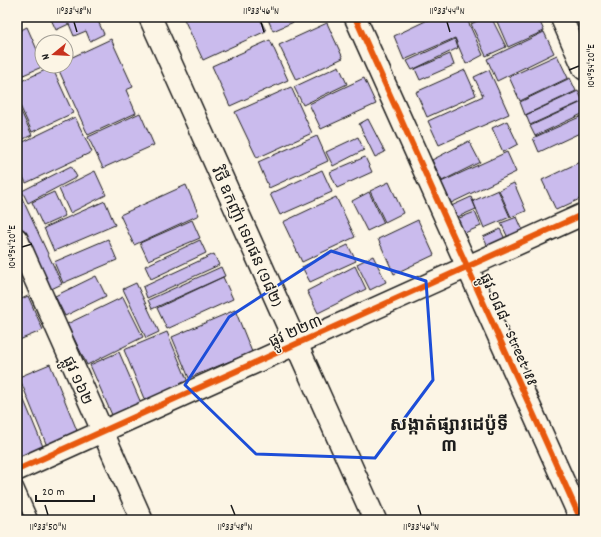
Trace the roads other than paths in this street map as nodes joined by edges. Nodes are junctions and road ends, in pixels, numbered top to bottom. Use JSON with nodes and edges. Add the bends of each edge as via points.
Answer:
{"nodes":[{"id":1,"x":150,"y":17,"type":"edge"},
{"id":2,"x":355,"y":17,"type":"edge"},
{"id":3,"x":561,"y":17,"type":"edge"},
{"id":4,"x":584,"y":69,"type":"edge"},
{"id":5,"x":584,"y":214,"type":"edge"},
{"id":6,"x":17,"y":239,"type":"edge"},
{"id":7,"x":467,"y":266,"type":"junction"},
{"id":8,"x":296,"y":344,"type":"junction"},
{"id":9,"x":103,"y":432,"type":"junction"},
{"id":10,"x":17,"y":470,"type":"edge"},
{"id":11,"x":17,"y":486,"type":"edge"},
{"id":12,"x":32,"y":520,"type":"edge"},
{"id":13,"x":142,"y":520,"type":"edge"},
{"id":14,"x":375,"y":520,"type":"edge"},
{"id":15,"x":581,"y":520,"type":"edge"}],
"edges":[{"from":1,"to":8,"type":"street","name":"វិថី ឧកញ៉ា ទេពផន (១៨២)"},
{"from":2,"to":7,"type":"street","name":"ផ្លូវ ១៨៨ - Street 188"},
{"from":3,"to":4,"type":"street"},
{"from":5,"to":7,"type":"street","name":"ផ្លូវ ២២៣"},
{"from":6,"to":9,"type":"street","name":"ផ្លូវ ១៦២"},
{"from":7,"to":8,"type":"street","name":"ផ្លូវ ២២៣"},
{"from":7,"to":15,"type":"street","name":"ផ្លូវ ១៨៨ - Street 188"},
{"from":8,"to":9,"type":"street","name":"ផ្លូវ ២២៣"},
{"from":8,"to":14,"type":"street","name":"វិថី ឧកញ៉ា ទេពផន (១៨២)"},
{"from":9,"to":10,"type":"street","name":"ផ្លូវ ២២៣"},
{"from":9,"to":13,"type":"street","name":"ផ្លូវ ១៦២"},
{"from":11,"to":12,"type":"lane"}]}
